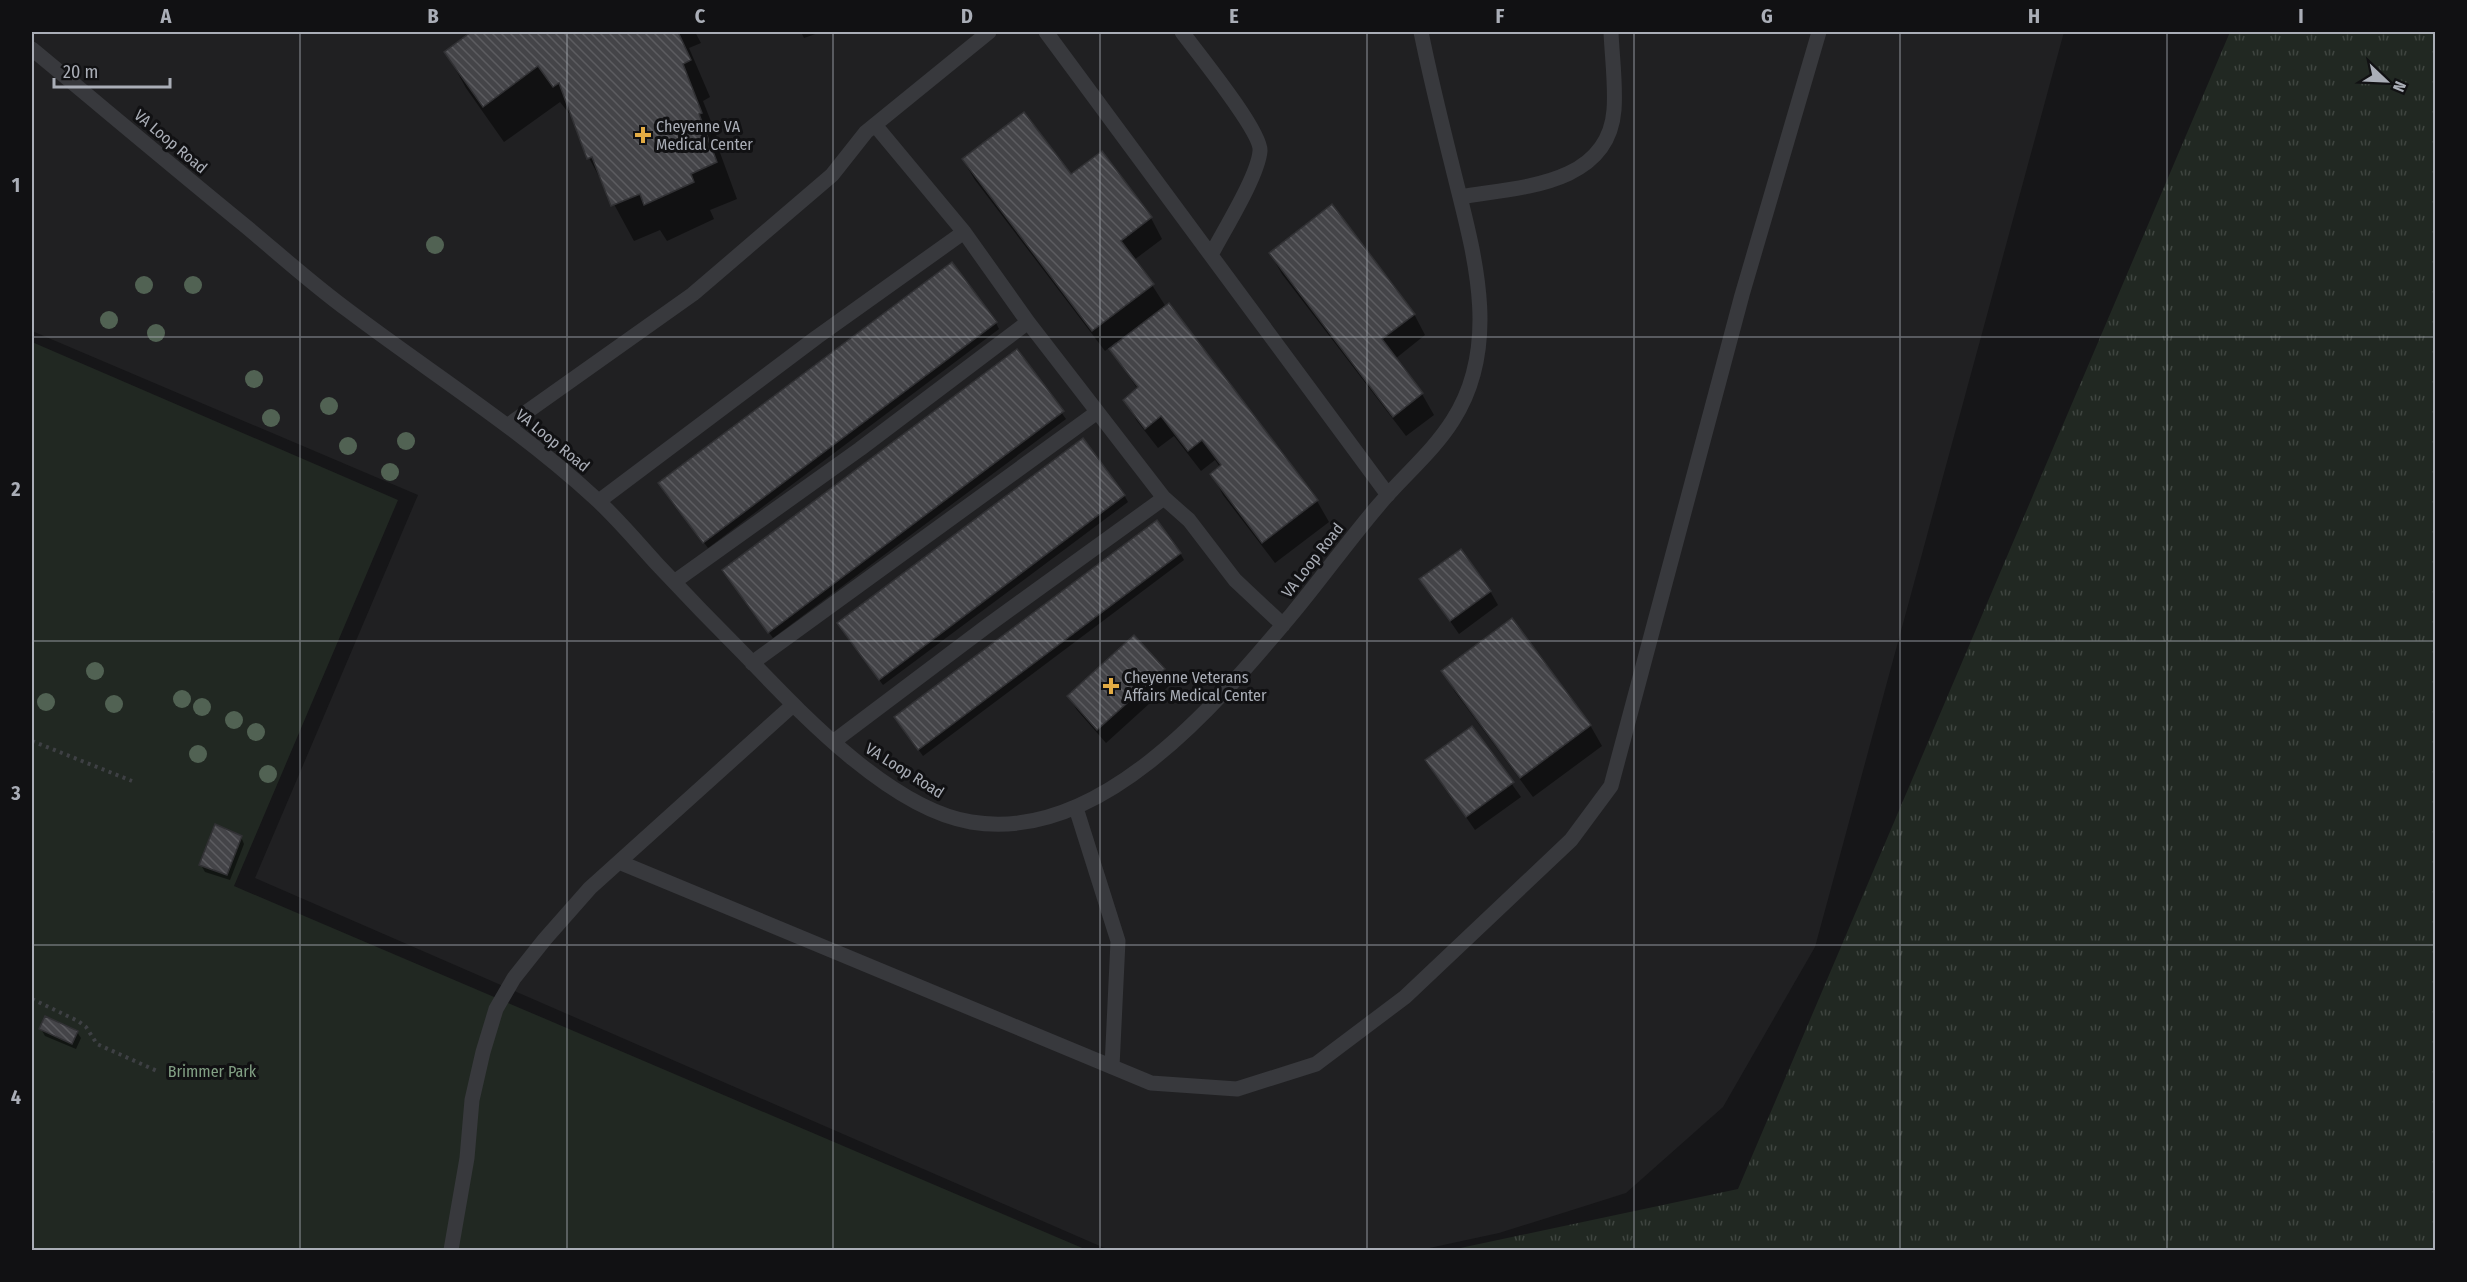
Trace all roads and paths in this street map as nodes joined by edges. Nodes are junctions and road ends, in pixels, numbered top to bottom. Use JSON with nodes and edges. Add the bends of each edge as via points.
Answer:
{"nodes":[{"id":1,"x":989,"y":32,"type":"edge"},
{"id":2,"x":1046,"y":32,"type":"edge"},
{"id":3,"x":1182,"y":32,"type":"edge"},
{"id":4,"x":1421,"y":32,"type":"edge"},
{"id":5,"x":1611,"y":32,"type":"edge"},
{"id":6,"x":1819,"y":32,"type":"edge"},
{"id":7,"x":32,"y":49,"type":"edge"},
{"id":8,"x":875,"y":125,"type":"junction"},
{"id":9,"x":1460,"y":197,"type":"junction"},
{"id":10,"x":964,"y":232,"type":"junction"},
{"id":11,"x":1211,"y":255,"type":"junction"},
{"id":12,"x":1028,"y":322,"type":"junction"},
{"id":13,"x":1096,"y":413,"type":"junction"},
{"id":14,"x":507,"y":426,"type":"junction"},
{"id":15,"x":1388,"y":495,"type":"junction"},
{"id":16,"x":1164,"y":498,"type":"junction"},
{"id":17,"x":599,"y":501,"type":"junction"},
{"id":18,"x":674,"y":582,"type":"junction"},
{"id":19,"x":1282,"y":625,"type":"junction"},
{"id":20,"x":752,"y":663,"type":"junction"},
{"id":21,"x":793,"y":705,"type":"junction"},
{"id":22,"x":32,"y":741,"type":"edge"},
{"id":23,"x":833,"y":742,"type":"junction"},
{"id":24,"x":132,"y":781,"type":"dead end"},
{"id":25,"x":1076,"y":808,"type":"junction"},
{"id":26,"x":619,"y":862,"type":"junction"},
{"id":27,"x":32,"y":999,"type":"edge"},
{"id":28,"x":1112,"y":1067,"type":"junction"},
{"id":29,"x":157,"y":1071,"type":"dead end"},
{"id":30,"x":451,"y":1251,"type":"edge"}],
"edges":[{"from":1,"to":8,"type":"lane"},
{"from":2,"to":11,"type":"lane"},
{"from":3,"to":11,"type":"lane","via":[[1249,124],[1261,148],[1256,171]]},
{"from":4,"to":9,"type":"lane","name":"VA Loop Road"},
{"from":5,"to":9,"type":"lane","via":[[1614,111],[1608,135],[1594,156],[1575,172],[1554,181]]},
{"from":6,"to":28,"type":"lane","via":[[1742,295],[1611,786],[1571,840],[1405,997],[1316,1064],[1237,1089],[1151,1083]]},
{"from":7,"to":14,"type":"lane","name":"VA Loop Road","via":[[344,308]]},
{"from":8,"to":10,"type":"lane"},
{"from":8,"to":14,"type":"lane","via":[[832,175],[693,294]]},
{"from":9,"to":15,"type":"lane","name":"VA Loop Road","via":[[1475,257],[1481,307],[1474,370],[1456,416]]},
{"from":10,"to":12,"type":"lane"},
{"from":10,"to":17,"type":"lane"},
{"from":11,"to":15,"type":"lane"},
{"from":12,"to":13,"type":"lane"},
{"from":12,"to":18,"type":"lane"},
{"from":13,"to":16,"type":"lane"},
{"from":13,"to":20,"type":"lane"},
{"from":14,"to":17,"type":"lane","name":"VA Loop Road"},
{"from":15,"to":19,"type":"lane","name":"VA Loop Road"},
{"from":16,"to":19,"type":"lane","via":[[1189,520],[1235,580]]},
{"from":16,"to":23,"type":"lane"},
{"from":17,"to":18,"type":"lane","name":"VA Loop Road"},
{"from":18,"to":20,"type":"lane","name":"VA Loop Road"},
{"from":19,"to":25,"type":"lane","name":"VA Loop Road","via":[[1166,749]]},
{"from":20,"to":21,"type":"lane","name":"VA Loop Road"},
{"from":21,"to":23,"type":"lane","name":"VA Loop Road"},
{"from":21,"to":26,"type":"lane"},
{"from":22,"to":24,"type":"path"},
{"from":23,"to":25,"type":"lane","name":"VA Loop Road","via":[[900,791],[936,812],[969,822],[1037,822]]},
{"from":25,"to":28,"type":"lane","via":[[1118,941]]},
{"from":26,"to":28,"type":"lane"},
{"from":26,"to":30,"type":"lane","via":[[545,939],[514,978],[496,1010],[472,1100]]},
{"from":27,"to":29,"type":"path","via":[[78,1020],[96,1044]]}]}
